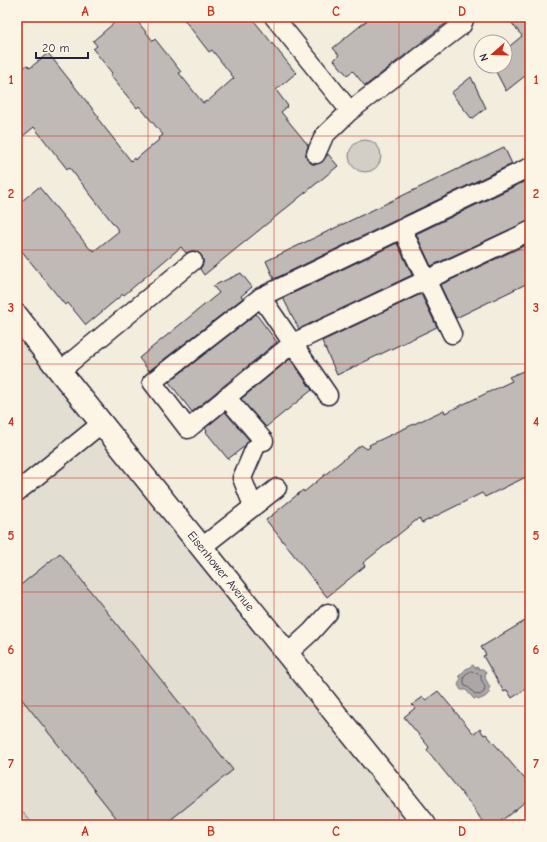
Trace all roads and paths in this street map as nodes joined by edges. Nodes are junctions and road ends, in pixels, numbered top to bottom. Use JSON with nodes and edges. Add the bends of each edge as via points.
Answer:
{"nodes":[{"id":1,"x":274,"y":17,"type":"edge"},
{"id":2,"x":465,"y":17,"type":"edge"},
{"id":3,"x":350,"y":111,"type":"junction"},
{"id":4,"x":316,"y":154,"type":"dead end"},
{"id":5,"x":530,"y":168,"type":"edge"},
{"id":6,"x":402,"y":229,"type":"junction"},
{"id":7,"x":530,"y":231,"type":"edge"},
{"id":8,"x":193,"y":261,"type":"dead end"},
{"id":9,"x":426,"y":280,"type":"junction"},
{"id":10,"x":261,"y":297,"type":"junction"},
{"id":11,"x":17,"y":316,"type":"edge"},
{"id":12,"x":452,"y":334,"type":"dead end"},
{"id":13,"x":293,"y":343,"type":"junction"},
{"id":14,"x":60,"y":371,"type":"junction"},
{"id":15,"x":328,"y":394,"type":"dead end"},
{"id":16,"x":226,"y":397,"type":"junction"},
{"id":17,"x":102,"y":423,"type":"junction"},
{"id":18,"x":277,"y":488,"type":"dead end"},
{"id":19,"x":17,"y":492,"type":"edge"},
{"id":20,"x":253,"y":506,"type":"junction"},
{"id":21,"x":202,"y":547,"type":"junction"},
{"id":22,"x":328,"y":613,"type":"dead end"},
{"id":23,"x":287,"y":654,"type":"junction"},
{"id":24,"x":425,"y":825,"type":"edge"}],
"edges":[{"from":1,"to":3,"type":"street"},
{"from":2,"to":3,"type":"street","via":[[462,25]]},
{"from":3,"to":4,"type":"street","via":[[324,136]]},
{"from":5,"to":6,"type":"street"},
{"from":6,"to":9,"type":"street"},
{"from":6,"to":10,"type":"street"},
{"from":7,"to":9,"type":"street"},
{"from":8,"to":14,"type":"street"},
{"from":9,"to":12,"type":"street"},
{"from":9,"to":13,"type":"street"},
{"from":10,"to":13,"type":"street"},
{"from":10,"to":16,"type":"street","via":[[152,382],[188,428]]},
{"from":11,"to":14,"type":"main road","name":"Eisenhower Avenue"},
{"from":13,"to":15,"type":"street"},
{"from":13,"to":16,"type":"street"},
{"from":14,"to":17,"type":"main road","name":"Eisenhower Avenue"},
{"from":16,"to":20,"type":"street","via":[[260,444],[242,478]]},
{"from":17,"to":19,"type":"street"},
{"from":17,"to":21,"type":"main road","name":"Eisenhower Avenue"},
{"from":18,"to":20,"type":"street"},
{"from":20,"to":21,"type":"street"},
{"from":21,"to":23,"type":"main road","name":"Eisenhower Avenue"},
{"from":22,"to":23,"type":"street"},
{"from":23,"to":24,"type":"main road","name":"Eisenhower Avenue"}]}
